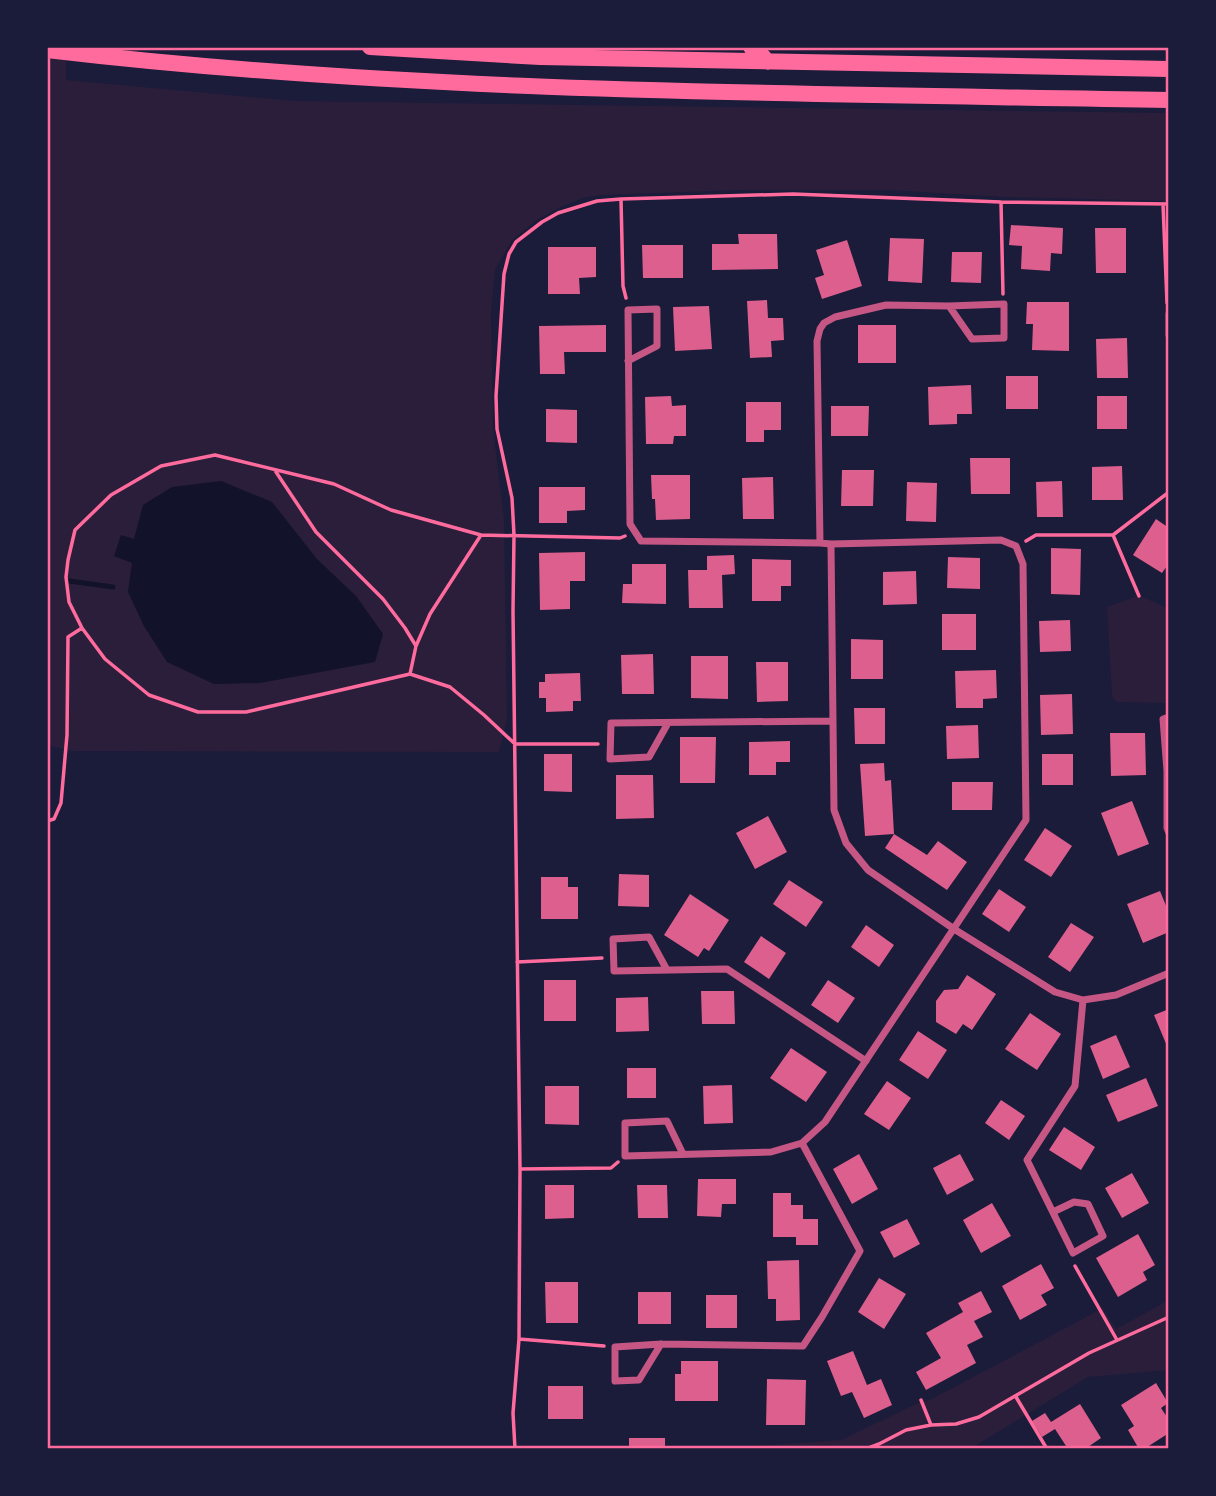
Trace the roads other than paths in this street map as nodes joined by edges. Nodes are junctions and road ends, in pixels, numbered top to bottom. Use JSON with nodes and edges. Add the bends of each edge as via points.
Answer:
{"nodes":[{"id":1,"x":370,"y":47,"type":"edge"},
{"id":2,"x":751,"y":47,"type":"edge"},
{"id":3,"x":47,"y":50,"type":"edge"},
{"id":4,"x":768,"y":62,"type":"junction"},
{"id":5,"x":1169,"y":69,"type":"edge"},
{"id":6,"x":1169,"y":100,"type":"edge"},
{"id":7,"x":949,"y":306,"type":"junction"},
{"id":8,"x":1168,"y":314,"type":"edge"},
{"id":9,"x":1169,"y":335,"type":"edge"},
{"id":10,"x":628,"y":361,"type":"junction"},
{"id":11,"x":820,"y":543,"type":"junction"},
{"id":12,"x":831,"y":544,"type":"junction"},
{"id":13,"x":1169,"y":716,"type":"edge"},
{"id":14,"x":832,"y":721,"type":"junction"},
{"id":15,"x":668,"y":723,"type":"junction"},
{"id":16,"x":1168,"y":771,"type":"edge"},
{"id":17,"x":1169,"y":833,"type":"edge"},
{"id":18,"x":954,"y":929,"type":"junction"},
{"id":19,"x":667,"y":970,"type":"junction"},
{"id":20,"x":1169,"y":973,"type":"edge"},
{"id":21,"x":1083,"y":1000,"type":"junction"},
{"id":22,"x":866,"y":1061,"type":"junction"},
{"id":23,"x":802,"y":1143,"type":"junction"},
{"id":24,"x":683,"y":1154,"type":"junction"},
{"id":25,"x":1053,"y":1212,"type":"junction"},
{"id":26,"x":661,"y":1344,"type":"junction"}],
"edges":[{"from":1,"to":4,"type":"highway","via":[[540,57]]},
{"from":2,"to":4,"type":"highway"},
{"from":3,"to":6,"type":"highway","via":[[467,84]]},
{"from":4,"to":5,"type":"highway"},
{"from":7,"to":7,"type":"street","via":[[1004,304],[1004,338],[972,339]]},
{"from":7,"to":11,"type":"street","via":[[886,305],[835,317],[820,329]]},
{"from":8,"to":9,"type":"street"},
{"from":10,"to":10,"type":"street","via":[[628,310],[657,309],[657,346]]},
{"from":10,"to":11,"type":"street","via":[[630,524],[641,541]]},
{"from":11,"to":12,"type":"street"},
{"from":12,"to":14,"type":"street"},
{"from":12,"to":18,"type":"street","via":[[1001,540],[1016,546],[1023,564],[1026,820]]},
{"from":13,"to":16,"type":"street","via":[[1163,719]]},
{"from":14,"to":15,"type":"street"},
{"from":14,"to":18,"type":"street","via":[[834,810],[846,843],[868,870]]},
{"from":15,"to":15,"type":"street","via":[[611,723],[610,759],[649,757]]},
{"from":16,"to":17,"type":"street"},
{"from":18,"to":21,"type":"street","via":[[1055,992]]},
{"from":18,"to":22,"type":"street"},
{"from":19,"to":19,"type":"street","via":[[614,971],[613,939],[649,937]]},
{"from":19,"to":22,"type":"street","via":[[727,969]]},
{"from":20,"to":21,"type":"street","via":[[1116,995]]},
{"from":21,"to":25,"type":"street","via":[[1075,1086],[1027,1160]]},
{"from":22,"to":23,"type":"street","via":[[825,1122]]},
{"from":23,"to":24,"type":"street","via":[[771,1152]]},
{"from":23,"to":26,"type":"street","via":[[860,1251],[803,1346]]},
{"from":24,"to":24,"type":"street","via":[[625,1156],[625,1123],[667,1121]]},
{"from":25,"to":25,"type":"street","via":[[1073,1253],[1102,1236],[1088,1204],[1074,1202]]},
{"from":26,"to":26,"type":"street","via":[[615,1347],[615,1381],[639,1380]]}]}
